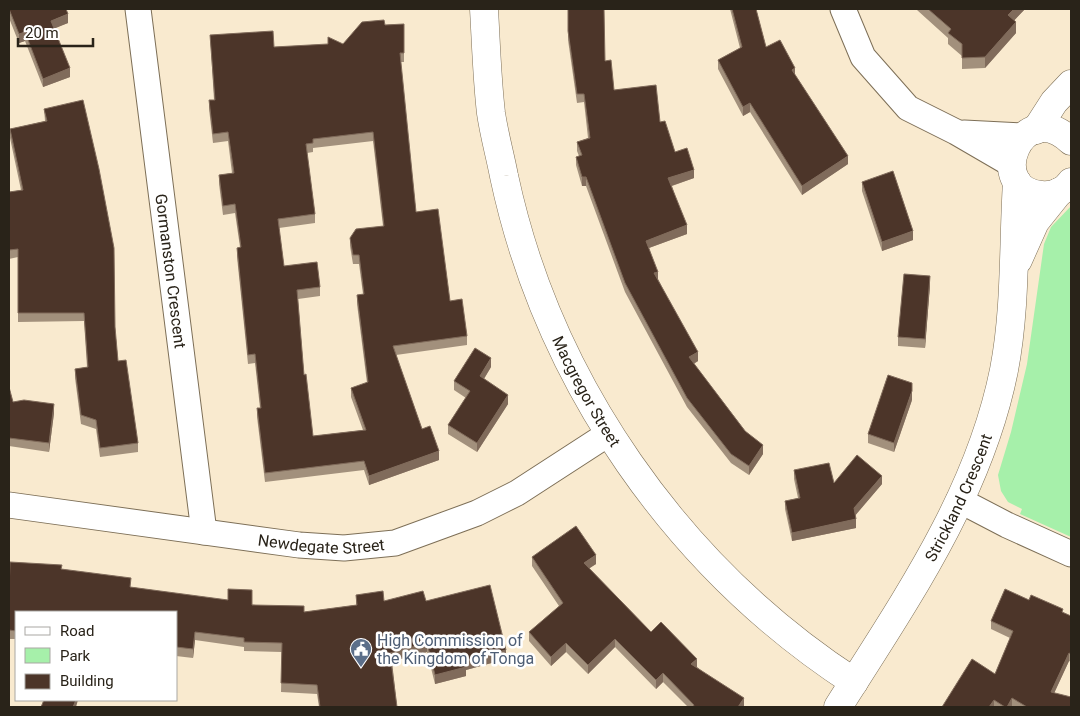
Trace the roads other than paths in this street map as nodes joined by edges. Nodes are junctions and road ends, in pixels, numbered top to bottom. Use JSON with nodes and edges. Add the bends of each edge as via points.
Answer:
{"nodes":[{"id":1,"x":138,"y":9,"type":"edge"},
{"id":2,"x":484,"y":9,"type":"edge"},
{"id":3,"x":843,"y":9,"type":"edge"},
{"id":4,"x":1071,"y":84,"type":"edge"},
{"id":5,"x":956,"y":132,"type":"junction"},
{"id":6,"x":1029,"y":133,"type":"junction"},
{"id":7,"x":1071,"y":141,"type":"edge"},
{"id":8,"x":1014,"y":173,"type":"junction"},
{"id":9,"x":1065,"y":187,"type":"edge"},
{"id":10,"x":1016,"y":264,"type":"junction"},
{"id":11,"x":608,"y":434,"type":"junction"},
{"id":12,"x":959,"y":500,"type":"junction"},
{"id":13,"x":9,"y":505,"type":"edge"},
{"id":14,"x":204,"y":532,"type":"junction"},
{"id":15,"x":1071,"y":554,"type":"edge"},
{"id":16,"x":854,"y":682,"type":"junction"},
{"id":17,"x":838,"y":707,"type":"edge"}],
"edges":[{"from":1,"to":14,"type":"street","name":"Gormanston Crescent"},
{"from":2,"to":11,"type":"street","name":"Macgregor Street","via":[[491,114],[512,210],[542,302],[569,364]]},
{"from":3,"to":5,"type":"street","via":[[863,57],[908,108]]},
{"from":4,"to":6,"type":"street"},
{"from":5,"to":6,"type":"street"},
{"from":5,"to":8,"type":"street"},
{"from":6,"to":7,"type":"street","via":[[1051,128],[1062,132]]},
{"from":6,"to":8,"type":"street","name":"Strickland Crescent","via":[[1014,149]]},
{"from":8,"to":9,"type":"street","via":[[1027,190],[1037,195],[1049,195]]},
{"from":8,"to":10,"type":"street","name":"Strickland Crescent","via":[[1013,244]]},
{"from":9,"to":10,"type":"street","name":"Strickland Crescent","via":[[1036,222]]},
{"from":10,"to":12,"type":"street","name":"Strickland Crescent","via":[[1004,370],[984,440]]},
{"from":11,"to":14,"type":"street","name":"Newdegate Street","via":[[517,493],[477,513],[395,542],[344,548]]},
{"from":11,"to":16,"type":"street","name":"Macgregor Street","via":[[668,516],[698,550],[769,617]]},
{"from":12,"to":15,"type":"street"},
{"from":12,"to":16,"type":"street","name":"Strickland Crescent","via":[[913,589]]},
{"from":13,"to":14,"type":"street","name":"Newdegate Street"},
{"from":16,"to":17,"type":"street","name":"Strickland Crescent"}]}
